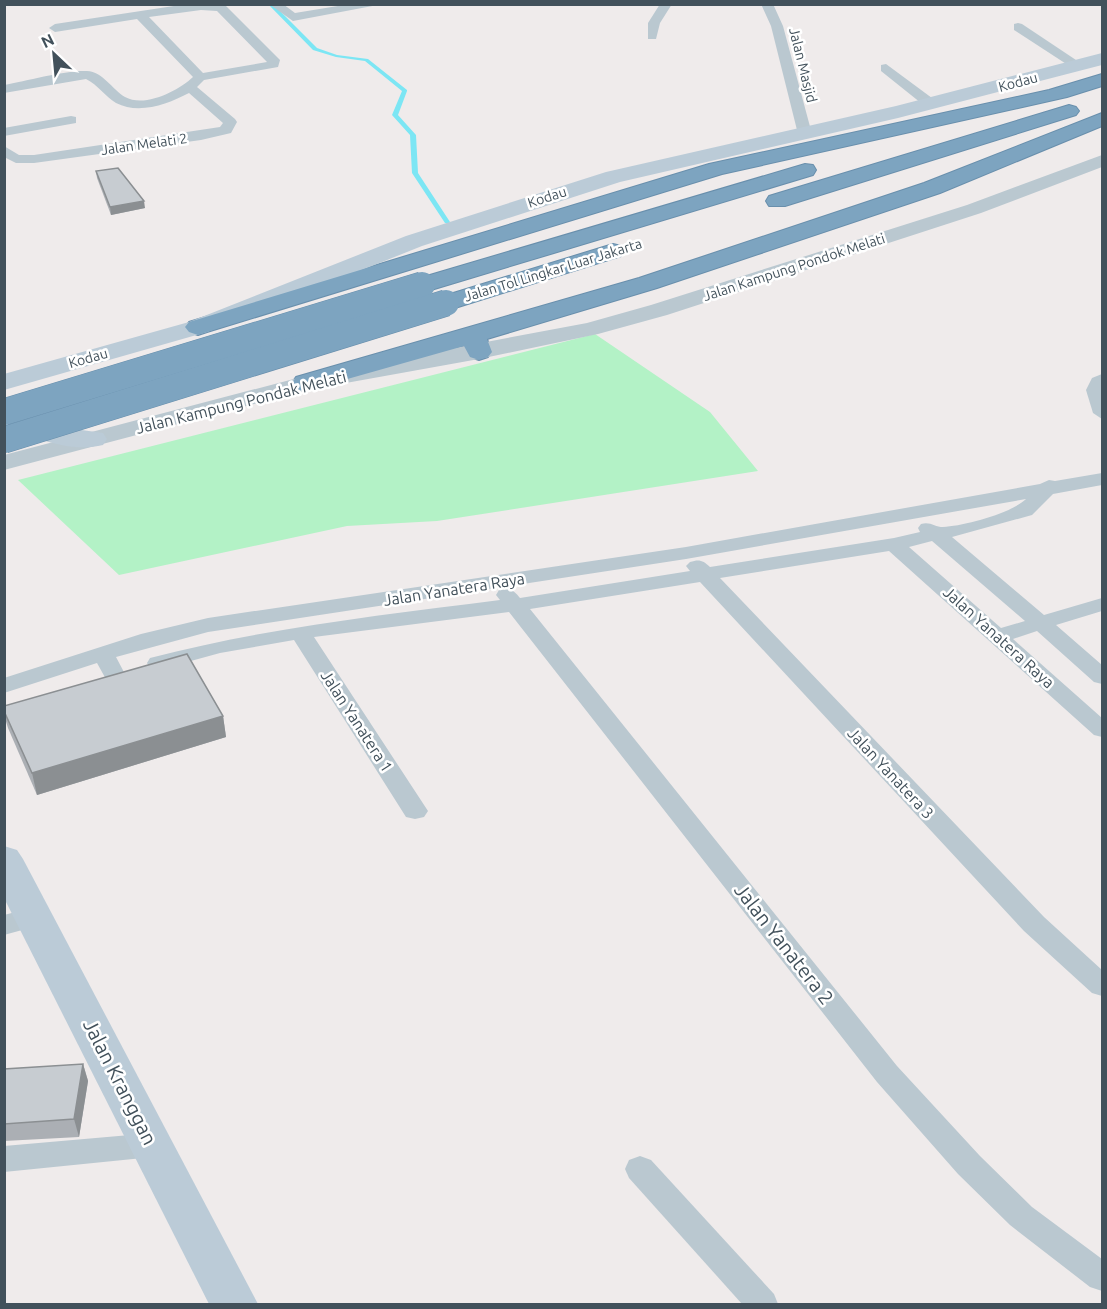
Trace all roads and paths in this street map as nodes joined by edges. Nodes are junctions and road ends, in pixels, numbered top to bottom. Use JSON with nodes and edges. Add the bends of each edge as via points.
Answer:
{"nodes":[{"id":1,"x":275,"y":4,"type":"edge"},
{"id":2,"x":376,"y":4,"type":"edge"},
{"id":3,"x":666,"y":4,"type":"edge"},
{"id":4,"x":767,"y":4,"type":"edge"},
{"id":5,"x":140,"y":15,"type":"junction"},
{"id":6,"x":1018,"y":27,"type":"dead end"},
{"id":7,"x":55,"y":28,"type":"dead end"},
{"id":8,"x":652,"y":36,"type":"dead end"},
{"id":9,"x":1102,"y":59,"type":"edge"},
{"id":10,"x":1078,"y":66,"type":"junction"},
{"id":11,"x":886,"y":68,"type":"dead end"},
{"id":12,"x":1102,"y":80,"type":"edge"},
{"id":13,"x":195,"y":83,"type":"junction"},
{"id":14,"x":4,"y":89,"type":"edge"},
{"id":15,"x":1060,"y":93,"type":"junction"},
{"id":16,"x":1102,"y":100,"type":"edge"},
{"id":17,"x":931,"y":104,"type":"junction"},
{"id":18,"x":1102,"y":119,"type":"edge"},
{"id":19,"x":71,"y":120,"type":"dead end"},
{"id":20,"x":4,"y":132,"type":"edge"},
{"id":21,"x":805,"y":134,"type":"junction"},
{"id":22,"x":4,"y":150,"type":"edge"},
{"id":23,"x":1102,"y":161,"type":"edge"},
{"id":24,"x":752,"y":208,"type":"dead end"},
{"id":25,"x":638,"y":243,"type":"dead end"},
{"id":26,"x":198,"y":327,"type":"junction"},
{"id":27,"x":479,"y":343,"type":"junction"},
{"id":28,"x":1102,"y":379,"type":"edge"},
{"id":29,"x":305,"y":382,"type":"joint"},
{"id":30,"x":5,"y":388,"type":"edge"},
{"id":31,"x":4,"y":412,"type":"edge"},
{"id":32,"x":1102,"y":413,"type":"edge"},
{"id":33,"x":4,"y":440,"type":"edge"},
{"id":34,"x":93,"y":440,"type":"junction"},
{"id":35,"x":4,"y":463,"type":"edge"},
{"id":36,"x":1102,"y":479,"type":"edge"},
{"id":37,"x":1049,"y":486,"type":"junction"},
{"id":38,"x":909,"y":513,"type":"junction"},
{"id":39,"x":937,"y":535,"type":"junction"},
{"id":40,"x":894,"y":544,"type":"junction"},
{"id":41,"x":686,"y":553,"type":"junction"},
{"id":42,"x":705,"y":575,"type":"junction"},
{"id":43,"x":496,"y":583,"type":"junction"},
{"id":44,"x":1102,"y":604,"type":"edge"},
{"id":45,"x":515,"y":605,"type":"junction"},
{"id":46,"x":1042,"y":623,"type":"junction"},
{"id":47,"x":300,"y":632,"type":"junction"},
{"id":48,"x":999,"y":636,"type":"junction"},
{"id":49,"x":103,"y":653,"type":"junction"},
{"id":50,"x":1102,"y":677,"type":"edge"},
{"id":51,"x":4,"y":686,"type":"edge"},
{"id":52,"x":1102,"y":730,"type":"edge"},
{"id":53,"x":415,"y":811,"type":"dead end"},
{"id":54,"x":4,"y":860,"type":"edge"},
{"id":55,"x":20,"y":921,"type":"edge"},
{"id":56,"x":1102,"y":986,"type":"edge"},
{"id":57,"x":153,"y":1145,"type":"junction"},
{"id":58,"x":4,"y":1159,"type":"edge"},
{"id":59,"x":639,"y":1169,"type":"dead end"},
{"id":60,"x":1102,"y":1277,"type":"edge"},
{"id":61,"x":234,"y":1305,"type":"edge"},
{"id":62,"x":762,"y":1305,"type":"edge"}],
"edges":[{"from":1,"to":2,"type":"street","via":[[293,17]]},
{"from":3,"to":8,"type":"street","via":[[654,23]]},
{"from":4,"to":21,"type":"street","name":"Jalan Masjid","via":[[777,26]]},
{"from":5,"to":7,"type":"street"},
{"from":5,"to":13,"type":"street"},
{"from":5,"to":13,"type":"street","via":[[201,6],[221,8],[274,60],[273,64]]},
{"from":6,"to":10,"type":"street"},
{"from":9,"to":10,"type":"main road","name":"Kodau"},
{"from":10,"to":17,"type":"main road","name":"Kodau"},
{"from":11,"to":17,"type":"street"},
{"from":12,"to":15,"type":"highway","name":"Jalan Tol Lingkar Luar Jakarta"},
{"from":13,"to":14,"type":"street","via":[[174,97],[133,104],[123,102],[87,75]]},
{"from":13,"to":22,"type":"street","name":"Jalan Melati 2","via":[[230,122],[226,130],[34,159],[16,159]]},
{"from":15,"to":26,"type":"highway","via":[[717,169]]},
{"from":15,"to":31,"type":"highway","name":"Jalan Tol Lingkar Luar Jakarta","bridge":true},
{"from":16,"to":24,"type":"highway"},
{"from":17,"to":21,"type":"main road","name":"Kodau"},
{"from":18,"to":27,"type":"highway","via":[[932,188]]},
{"from":19,"to":20,"type":"street"},
{"from":21,"to":26,"type":"main road","name":"Kodau","via":[[659,165],[543,198],[366,259]]},
{"from":23,"to":27,"type":"street","name":"Jalan Kampung Pondok Melati","via":[[975,208],[659,310],[590,329]]},
{"from":25,"to":33,"type":"highway","name":"Jalan Tol Lingkar Luar Jakarta","bridge":true},
{"from":26,"to":30,"type":"main road","name":"Kodau"},
{"from":27,"to":29,"type":"highway"},
{"from":28,"to":32,"type":"street","via":[[1095,390]]},
{"from":29,"to":34,"type":"street","name":"Jalan Kampung Pondak Melati"},
{"from":30,"to":34,"type":"main road","via":[[16,418],[34,429],[60,438]]},
{"from":34,"to":35,"type":"street","name":"Jalan Kampung Pondak Melati"},
{"from":36,"to":37,"type":"street","name":"Jalan Yanatera Raya"},
{"from":37,"to":38,"type":"street","name":"Jalan Yanatera Raya"},
{"from":37,"to":39,"type":"street","name":"Jalan Yanatera Raya","via":[[1025,511]]},
{"from":38,"to":39,"type":"street"},
{"from":38,"to":41,"type":"street","name":"Jalan Yanatera Raya"},
{"from":39,"to":40,"type":"street","name":"Jalan Yanatera Raya"},
{"from":39,"to":46,"type":"street"},
{"from":40,"to":42,"type":"street","name":"Jalan Yanatera Raya"},
{"from":40,"to":48,"type":"street","name":"Jalan Yanatera Raya"},
{"from":41,"to":42,"type":"street","name":"Jalan Yanatera 3"},
{"from":41,"to":43,"type":"street","name":"Jalan Yanatera Raya"},
{"from":42,"to":45,"type":"street","name":"Jalan Yanatera Raya"},
{"from":42,"to":56,"type":"street","name":"Jalan Yanatera 3","via":[[1034,924]]},
{"from":43,"to":45,"type":"street","name":"Jalan Yanatera 2"},
{"from":43,"to":49,"type":"street","name":"Jalan Yanatera Raya","via":[[208,625]]},
{"from":44,"to":46,"type":"street"},
{"from":45,"to":47,"type":"street","name":"Jalan Yanatera Raya"},
{"from":45,"to":60,"type":"street","name":"Jalan Yanatera 2","via":[[887,1074],[969,1165],[1022,1216]]},
{"from":46,"to":48,"type":"street"},
{"from":46,"to":50,"type":"street"},
{"from":47,"to":49,"type":"street","name":"Jalan Yanatera Raya","via":[[218,647],[105,679]]},
{"from":47,"to":53,"type":"street","name":"Jalan Yanatera 1"},
{"from":48,"to":52,"type":"street","name":"Jalan Yanatera Raya"},
{"from":49,"to":51,"type":"street","name":"Jalan Yanatera Raya"},
{"from":54,"to":55,"type":"main road","name":"Jalan Kranggan"},
{"from":55,"to":57,"type":"main road","name":"Jalan Kranggan"},
{"from":57,"to":58,"type":"street"},
{"from":57,"to":61,"type":"main road","name":"Jalan Kranggan"},
{"from":59,"to":62,"type":"street"}]}
